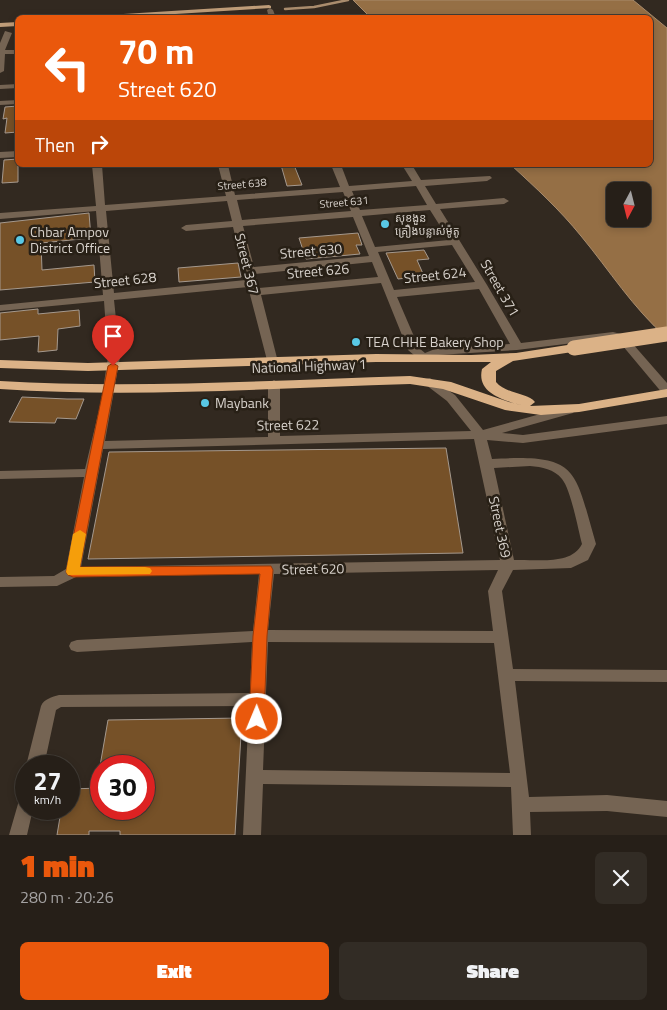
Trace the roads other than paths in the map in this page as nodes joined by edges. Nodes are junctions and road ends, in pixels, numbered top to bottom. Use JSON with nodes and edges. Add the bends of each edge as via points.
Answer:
{"nodes":[{"id":1,"x":265,"y":0,"type":"edge"},
{"id":2,"x":271,"y":12,"type":"edge"},
{"id":3,"x":166,"y":15,"type":"edge"},
{"id":4,"x":204,"y":15,"type":"edge"},
{"id":5,"x":15,"y":20,"type":"edge"},
{"id":6,"x":0,"y":21,"type":"edge"},
{"id":7,"x":15,"y":24,"type":"edge"},
{"id":8,"x":0,"y":25,"type":"edge"},
{"id":9,"x":8,"y":33,"type":"dead end"},
{"id":10,"x":1,"y":52,"type":"edge"},
{"id":11,"x":15,"y":52,"type":"edge"},
{"id":12,"x":0,"y":71,"type":"edge"},
{"id":13,"x":0,"y":86,"type":"edge"},
{"id":14,"x":15,"y":86,"type":"edge"},
{"id":15,"x":15,"y":102,"type":"edge"},
{"id":16,"x":0,"y":103,"type":"edge"},
{"id":17,"x":15,"y":154,"type":"edge"},
{"id":18,"x":0,"y":155,"type":"edge"},
{"id":19,"x":97,"y":167,"type":"edge"},
{"id":20,"x":224,"y":167,"type":"edge"},
{"id":21,"x":337,"y":167,"type":"edge"},
{"id":22,"x":408,"y":167,"type":"edge"},
{"id":23,"x":487,"y":178,"type":"dead end"},
{"id":24,"x":417,"y":183,"type":"junction"},
{"id":25,"x":346,"y":188,"type":"junction"},
{"id":26,"x":231,"y":197,"type":"junction"},
{"id":27,"x":504,"y":201,"type":"dead end"},
{"id":28,"x":100,"y":208,"type":"junction"},
{"id":29,"x":433,"y":208,"type":"junction"},
{"id":30,"x":356,"y":214,"type":"junction"},
{"id":31,"x":0,"y":216,"type":"edge"},
{"id":32,"x":237,"y":224,"type":"junction"},
{"id":33,"x":186,"y":228,"type":"dead end"},
{"id":34,"x":455,"y":242,"type":"junction"},
{"id":35,"x":374,"y":255,"type":"junction"},
{"id":36,"x":249,"y":271,"type":"junction"},
{"id":37,"x":384,"y":280,"type":"junction"},
{"id":38,"x":482,"y":285,"type":"junction"},
{"id":39,"x":253,"y":288,"type":"junction"},
{"id":40,"x":390,"y":294,"type":"junction"},
{"id":41,"x":109,"y":297,"type":"junction"},
{"id":42,"x":0,"y":308,"type":"edge"},
{"id":43,"x":667,"y":334,"type":"edge"},
{"id":44,"x":516,"y":352,"type":"junction"},
{"id":45,"x":425,"y":359,"type":"junction"},
{"id":46,"x":272,"y":362,"type":"junction"},
{"id":47,"x":0,"y":364,"type":"edge"},
{"id":48,"x":113,"y":366,"type":"junction"},
{"id":49,"x":430,"y":382,"type":"junction"},
{"id":50,"x":274,"y":384,"type":"junction"},
{"id":51,"x":0,"y":385,"type":"edge"},
{"id":52,"x":109,"y":388,"type":"junction"},
{"id":53,"x":667,"y":392,"type":"edge"},
{"id":54,"x":579,"y":408,"type":"junction"},
{"id":55,"x":667,"y":420,"type":"edge"},
{"id":56,"x":480,"y":435,"type":"junction"},
{"id":57,"x":274,"y":441,"type":"junction"},
{"id":58,"x":97,"y":445,"type":"junction"},
{"id":59,"x":486,"y":464,"type":"junction"},
{"id":60,"x":91,"y":473,"type":"junction"},
{"id":61,"x":0,"y":475,"type":"edge"},
{"id":62,"x":508,"y":565,"type":"junction"},
{"id":63,"x":267,"y":570,"type":"junction"},
{"id":64,"x":73,"y":572,"type":"junction"},
{"id":65,"x":0,"y":582,"type":"edge"},
{"id":66,"x":260,"y":636,"type":"junction"},
{"id":67,"x":501,"y":637,"type":"junction"},
{"id":68,"x":77,"y":646,"type":"dead end"},
{"id":69,"x":506,"y":675,"type":"junction"},
{"id":70,"x":667,"y":676,"type":"edge"},
{"id":71,"x":257,"y":699,"type":"junction"},
{"id":72,"x":38,"y":755,"type":"edge"},
{"id":73,"x":256,"y":777,"type":"junction"},
{"id":74,"x":520,"y":780,"type":"junction"},
{"id":75,"x":522,"y":805,"type":"junction"},
{"id":76,"x":667,"y":809,"type":"edge"},
{"id":77,"x":22,"y":820,"type":"edge"},
{"id":78,"x":18,"y":835,"type":"edge"},
{"id":79,"x":252,"y":835,"type":"edge"},
{"id":80,"x":522,"y":835,"type":"edge"}],
"edges":[{"from":1,"to":2,"type":"main road"},
{"from":2,"to":3,"type":"main road"},
{"from":2,"to":4,"type":"main road"},
{"from":5,"to":6,"type":"main road"},
{"from":7,"to":8,"type":"main road"},
{"from":9,"to":10,"type":"street"},
{"from":10,"to":11,"type":"street"},
{"from":10,"to":12,"type":"street"},
{"from":13,"to":14,"type":"street"},
{"from":15,"to":16,"type":"street"},
{"from":17,"to":18,"type":"street"},
{"from":19,"to":28,"type":"street"},
{"from":20,"to":26,"type":"street","name":"Street 367"},
{"from":21,"to":25,"type":"street"},
{"from":22,"to":24,"type":"street","name":"Street 371"},
{"from":23,"to":24,"type":"street","name":"Street 638"},
{"from":24,"to":25,"type":"street","name":"Street 638"},
{"from":24,"to":29,"type":"street","name":"Street 371"},
{"from":25,"to":26,"type":"street","name":"Street 638"},
{"from":25,"to":30,"type":"street"},
{"from":26,"to":28,"type":"street","name":"Street 638"},
{"from":26,"to":32,"type":"street","name":"Street 367"},
{"from":27,"to":29,"type":"street","name":"Street 631"},
{"from":28,"to":31,"type":"street","name":"Street 638"},
{"from":28,"to":41,"type":"street"},
{"from":29,"to":30,"type":"street","name":"Street 631"},
{"from":29,"to":34,"type":"street","name":"Street 371"},
{"from":30,"to":32,"type":"street","name":"Street 631"},
{"from":30,"to":35,"type":"street"},
{"from":32,"to":33,"type":"street","name":"Street 631"},
{"from":32,"to":36,"type":"street","name":"Street 367"},
{"from":34,"to":35,"type":"street","name":"Street 630"},
{"from":34,"to":38,"type":"street","name":"Street 371"},
{"from":35,"to":36,"type":"street","name":"Street 630"},
{"from":35,"to":37,"type":"street"},
{"from":36,"to":39,"type":"street","name":"Street 367"},
{"from":37,"to":39,"type":"street","name":"Street 626"},
{"from":37,"to":40,"type":"street"},
{"from":38,"to":40,"type":"street","name":"Street 624"},
{"from":38,"to":44,"type":"street","name":"Street 371"},
{"from":39,"to":41,"type":"street","name":"Street 628"},
{"from":39,"to":46,"type":"street","name":"Street 367"},
{"from":40,"to":45,"type":"street","via":[[414,350]]},
{"from":41,"to":42,"type":"street","name":"Street 628"},
{"from":41,"to":48,"type":"street"},
{"from":43,"to":44,"type":"highway","name":"National Highway 1","bridge":true,"via":[[574,348]]},
{"from":44,"to":45,"type":"highway","name":"National Highway 1"},
{"from":44,"to":53,"type":"street","via":[[614,335],[621,337]]},
{"from":44,"to":54,"type":"highway","via":[[489,369],[487,380],[494,388],[530,403]]},
{"from":45,"to":46,"type":"highway","name":"National Highway 1"},
{"from":46,"to":48,"type":"highway","name":"National Highway 1"},
{"from":47,"to":48,"type":"highway","name":"National Highway 1"},
{"from":48,"to":52,"type":"street"},
{"from":49,"to":50,"type":"highway","name":"National Highway 1","via":[[383,380]]},
{"from":49,"to":54,"type":"highway","name":"National Highway 1","via":[[523,410]]},
{"from":49,"to":56,"type":"street","via":[[451,398]]},
{"from":50,"to":52,"type":"highway","name":"National Highway 1"},
{"from":50,"to":57,"type":"street"},
{"from":51,"to":52,"type":"highway","name":"National Highway 1"},
{"from":52,"to":58,"type":"street"},
{"from":53,"to":54,"type":"highway","name":"National Highway 1"},
{"from":54,"to":56,"type":"street"},
{"from":55,"to":56,"type":"street","via":[[523,439]]},
{"from":56,"to":57,"type":"street","name":"Street 622"},
{"from":56,"to":59,"type":"street","name":"Street 369"},
{"from":57,"to":58,"type":"street","name":"Street 622"},
{"from":58,"to":60,"type":"street"},
{"from":59,"to":62,"type":"street","name":"Street 369"},
{"from":59,"to":62,"type":"street","name":"Street 620","via":[[539,463],[557,467],[569,478],[589,544],[583,556],[566,564]]},
{"from":60,"to":61,"type":"street"},
{"from":60,"to":64,"type":"street"},
{"from":62,"to":63,"type":"street","name":"Street 620"},
{"from":62,"to":67,"type":"street","name":"Street 369","via":[[495,591]]},
{"from":63,"to":64,"type":"street","name":"Street 620"},
{"from":63,"to":66,"type":"street"},
{"from":64,"to":65,"type":"street","name":"Street 620","via":[[57,581]]},
{"from":66,"to":67,"type":"street"},
{"from":66,"to":68,"type":"street"},
{"from":66,"to":71,"type":"street"},
{"from":67,"to":69,"type":"street","name":"Street 369"},
{"from":69,"to":70,"type":"street"},
{"from":69,"to":74,"type":"street","name":"Street 369"},
{"from":71,"to":72,"type":"street","via":[[59,701],[49,706]]},
{"from":71,"to":73,"type":"street"},
{"from":73,"to":74,"type":"street"},
{"from":73,"to":79,"type":"street"},
{"from":74,"to":75,"type":"street","name":"Street 369"},
{"from":75,"to":76,"type":"street","via":[[607,803]]},
{"from":75,"to":80,"type":"street","name":"Street 369"},
{"from":77,"to":78,"type":"street"}]}
